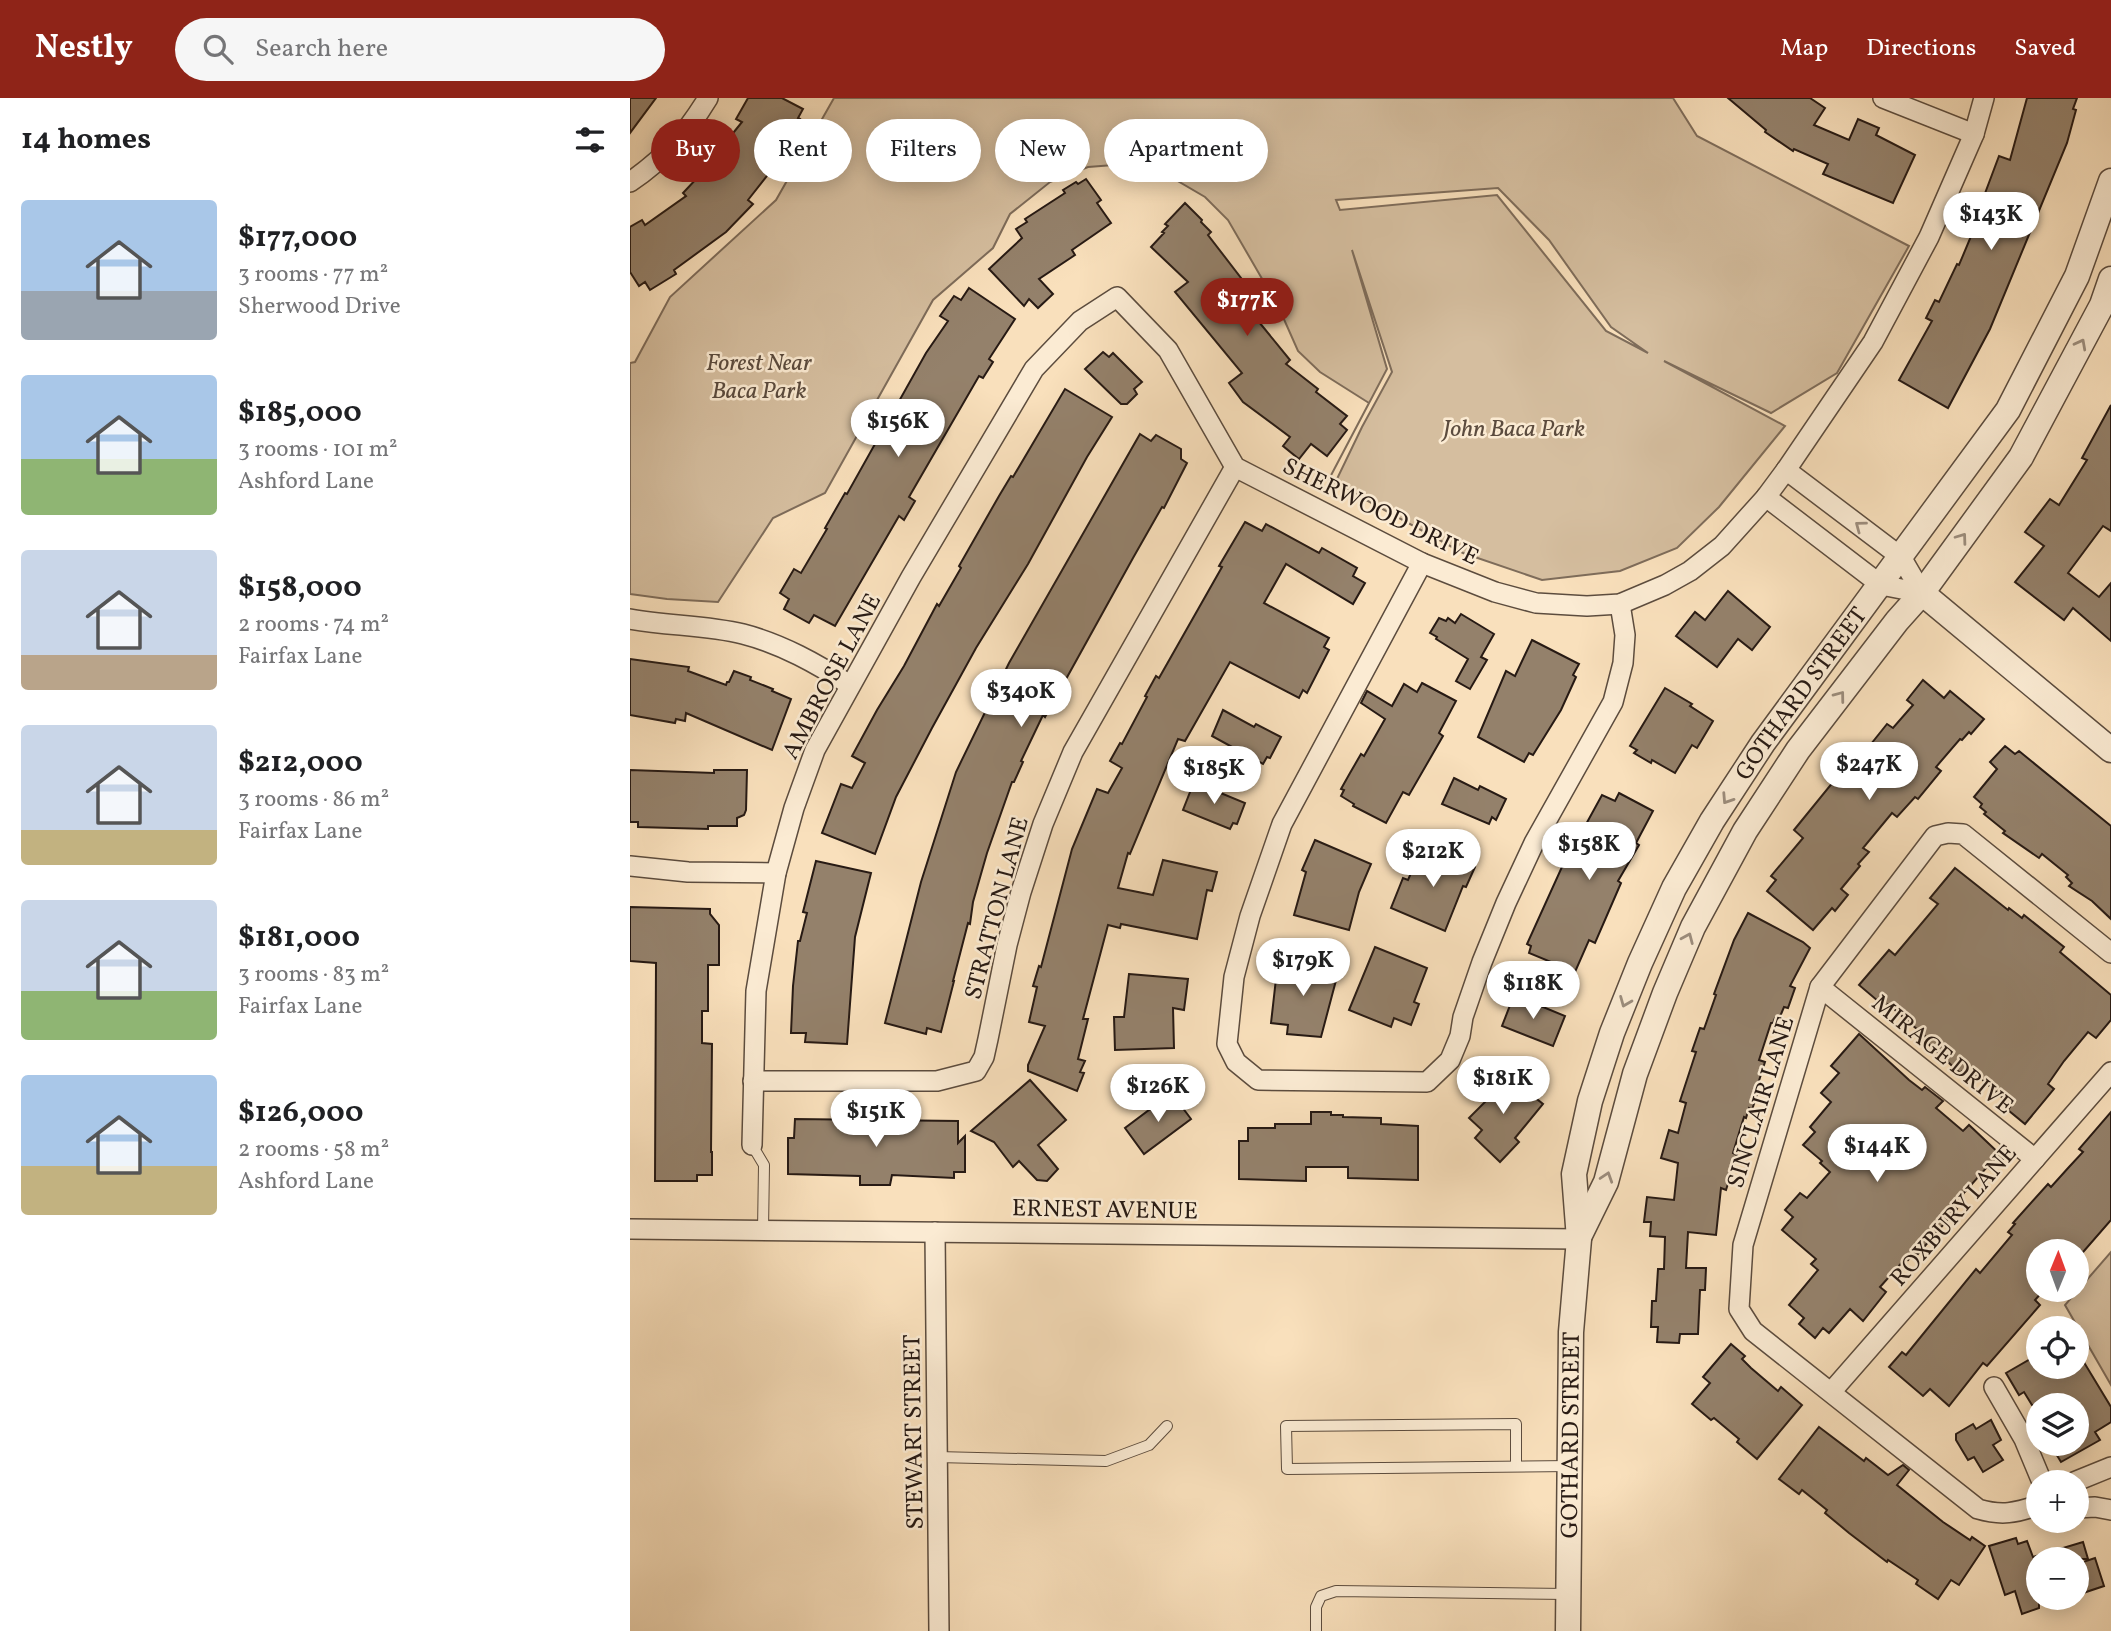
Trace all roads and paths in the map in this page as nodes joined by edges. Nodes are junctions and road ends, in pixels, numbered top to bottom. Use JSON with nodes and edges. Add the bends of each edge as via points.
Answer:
{"nodes":[{"id":1,"x":708,"y":98,"type":"edge"},
{"id":2,"x":1883,"y":98,"type":"edge"},
{"id":3,"x":1984,"y":98,"type":"edge"},
{"id":4,"x":1974,"y":134,"type":"junction"},
{"id":5,"x":2111,"y":181,"type":"edge"},
{"id":6,"x":630,"y":182,"type":"edge"},
{"id":7,"x":2111,"y":279,"type":"edge"},
{"id":8,"x":1235,"y":467,"type":"junction"},
{"id":9,"x":1786,"y":470,"type":"junction"},
{"id":10,"x":1766,"y":497,"type":"junction"},
{"id":11,"x":1901,"y":557,"type":"junction"},
{"id":12,"x":1422,"y":563,"type":"junction"},
{"id":13,"x":1881,"y":584,"type":"junction"},
{"id":14,"x":1922,"y":593,"type":"junction"},
{"id":15,"x":1620,"y":604,"type":"junction"},
{"id":16,"x":630,"y":619,"type":"edge"},
{"id":17,"x":850,"y":685,"type":"junction"},
{"id":18,"x":2111,"y":750,"type":"edge"},
{"id":19,"x":630,"y":866,"type":"edge"},
{"id":20,"x":776,"y":873,"type":"junction"},
{"id":21,"x":2111,"y":953,"type":"edge"},
{"id":22,"x":1820,"y":987,"type":"junction"},
{"id":23,"x":2111,"y":1072,"type":"edge"},
{"id":24,"x":752,"y":1081,"type":"junction"},
{"id":25,"x":752,"y":1145,"type":"joint"},
{"id":26,"x":2035,"y":1159,"type":"junction"},
{"id":27,"x":630,"y":1228,"type":"edge"},
{"id":28,"x":763,"y":1230,"type":"junction"},
{"id":29,"x":935,"y":1232,"type":"junction"},
{"id":30,"x":1579,"y":1239,"type":"junction"},
{"id":31,"x":1994,"y":1387,"type":"dead end"},
{"id":32,"x":1832,"y":1391,"type":"junction"},
{"id":33,"x":1167,"y":1426,"type":"dead end"},
{"id":34,"x":937,"y":1457,"type":"junction"},
{"id":35,"x":1516,"y":1466,"type":"junction"},
{"id":36,"x":1570,"y":1466,"type":"junction"},
{"id":37,"x":2111,"y":1466,"type":"edge"},
{"id":38,"x":2037,"y":1470,"type":"edge"},
{"id":39,"x":2089,"y":1476,"type":"edge"},
{"id":40,"x":2110,"y":1504,"type":"edge"},
{"id":41,"x":2089,"y":1507,"type":"edge"},
{"id":42,"x":2026,"y":1510,"type":"edge"},
{"id":43,"x":1569,"y":1594,"type":"junction"},
{"id":44,"x":939,"y":1631,"type":"edge"},
{"id":45,"x":1316,"y":1631,"type":"edge"},
{"id":46,"x":1568,"y":1631,"type":"edge"}],
"edges":[{"from":1,"to":6,"type":"street","via":[[675,146]]},
{"from":2,"to":4,"type":"street"},
{"from":3,"to":4,"type":"street","name":"SHERWOOD DRIVE"},
{"from":4,"to":9,"type":"street","name":"SHERWOOD DRIVE","via":[[1929,237],[1873,342]]},
{"from":5,"to":11,"type":"street","name":"GOTHARD STREET","via":[[2077,276],[2008,410]]},
{"from":14,"to":7,"type":"street","name":"GOTHARD STREET","one_way":true,"via":[[2021,457],[2102,305]]},
{"from":8,"to":12,"type":"street","name":"SHERWOOD DRIVE"},
{"from":8,"to":17,"type":"street","name":"AMBROSE LANE","via":[[1168,350],[1116,297],[1080,321],[1034,369]]},
{"from":8,"to":24,"type":"street","name":"STRATTON LANE","via":[[1073,752],[1021,892],[984,1057],[976,1071],[937,1081]]},
{"from":9,"to":10,"type":"street","name":"SHERWOOD DRIVE"},
{"from":11,"to":9,"type":"street","one_way":true},
{"from":10,"to":13,"type":"street"},
{"from":10,"to":15,"type":"street","name":"SHERWOOD DRIVE","via":[[1722,546],[1690,571]]},
{"from":11,"to":13,"type":"street","name":"GOTHARD STREET"},
{"from":11,"to":14,"type":"street"},
{"from":12,"to":15,"type":"street","name":"SHERWOOD DRIVE","via":[[1536,603]]},
{"from":12,"to":15,"type":"street","via":[[1282,824],[1250,916],[1234,977],[1227,1044],[1236,1062],[1258,1080],[1427,1082],[1450,1060],[1506,903],[1613,702],[1625,635]]},
{"from":13,"to":14,"type":"street"},
{"from":13,"to":30,"type":"street","name":"GOTHARD STREET","one_way":true,"via":[[1763,743],[1674,888],[1640,963],[1590,1101],[1574,1174]]},
{"from":14,"to":18,"type":"street"},
{"from":30,"to":14,"type":"street","name":"GOTHARD STREET","one_way":true,"via":[[1606,1182],[1635,1074],[1693,927],[1745,831],[1798,750]]},
{"from":16,"to":17,"type":"street","via":[[745,635],[805,657]]},
{"from":17,"to":20,"type":"street","name":"AMBROSE LANE","via":[[815,750]]},
{"from":19,"to":20,"type":"street"},
{"from":20,"to":24,"type":"street","name":"AMBROSE LANE","via":[[755,991]]},
{"from":21,"to":22,"type":"street","name":"SINCLAIR LANE","via":[[1963,834],[1948,833],[1935,836]]},
{"from":22,"to":26,"type":"street","name":"MIRAGE DRIVE"},
{"from":22,"to":32,"type":"street","name":"SINCLAIR LANE","via":[[1743,1245],[1739,1309],[1753,1331]]},
{"from":23,"to":26,"type":"street","name":"ROXBURY LANE"},
{"from":24,"to":25,"type":"street","name":"AMBROSE LANE"},
{"from":25,"to":28,"type":"lane","via":[[764,1165]]},
{"from":26,"to":32,"type":"street","name":"ROXBURY LANE"},
{"from":27,"to":28,"type":"street","name":"ERNEST AVENUE"},
{"from":28,"to":29,"type":"street","name":"ERNEST AVENUE"},
{"from":29,"to":30,"type":"street","name":"ERNEST AVENUE"},
{"from":29,"to":34,"type":"street","name":"STEWART STREET"},
{"from":30,"to":36,"type":"street","name":"GOTHARD STREET","via":[[1571,1332]]},
{"from":31,"to":38,"type":"street"},
{"from":32,"to":42,"type":"street","name":"SINCLAIR LANE","via":[[1978,1509],[1996,1514]]},
{"from":33,"to":34,"type":"lane","via":[[1149,1445],[1106,1461]]},
{"from":34,"to":44,"type":"street","name":"STEWART STREET"},
{"from":35,"to":35,"type":"lane","via":[[1287,1469],[1286,1426],[1516,1424]]},
{"from":35,"to":36,"type":"lane"},
{"from":36,"to":43,"type":"street","name":"GOTHARD STREET"},
{"from":37,"to":39,"type":"street"},
{"from":40,"to":41,"type":"street"},
{"from":43,"to":45,"type":"lane","via":[[1336,1591],[1321,1596]]},
{"from":43,"to":46,"type":"street","name":"GOTHARD STREET"}]}
